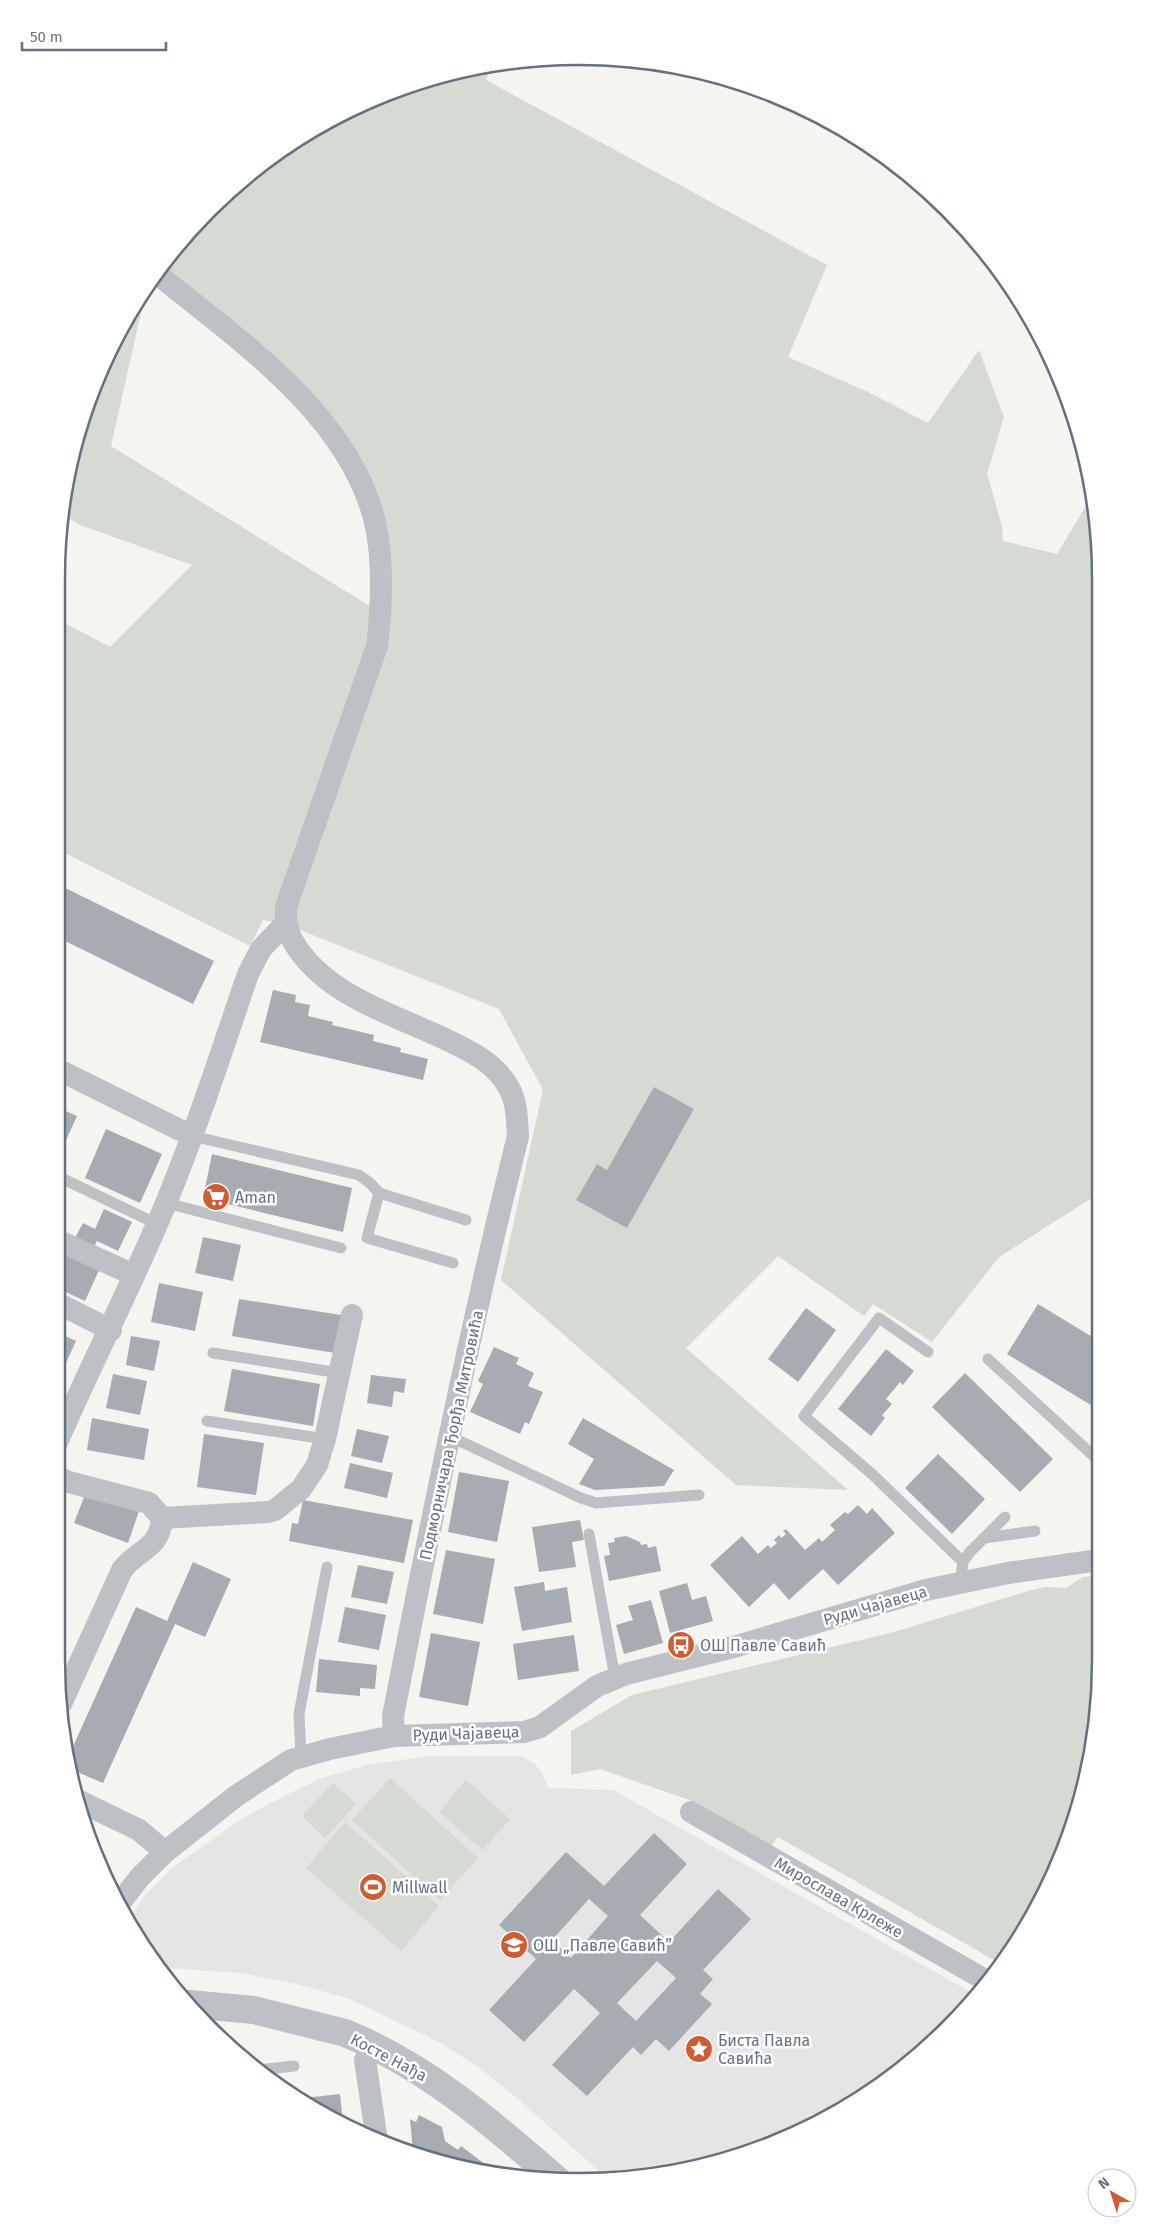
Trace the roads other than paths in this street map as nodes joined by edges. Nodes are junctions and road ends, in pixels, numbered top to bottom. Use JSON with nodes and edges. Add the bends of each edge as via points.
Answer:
{"nodes":[{"id":1,"x":162,"y":278,"type":"edge"},
{"id":2,"x":285,"y":924,"type":"junction"},
{"id":3,"x":65,"y":1073,"type":"edge"},
{"id":4,"x":192,"y":1136,"type":"junction"},
{"id":5,"x":65,"y":1180,"type":"edge"},
{"id":6,"x":379,"y":1194,"type":"junction"},
{"id":7,"x":166,"y":1203,"type":"junction"},
{"id":8,"x":466,"y":1220,"type":"dead end"},
{"id":9,"x":157,"y":1224,"type":"junction"},
{"id":10,"x":65,"y":1244,"type":"edge"},
{"id":11,"x":342,"y":1248,"type":"dead end"},
{"id":12,"x":453,"y":1263,"type":"dead end"},
{"id":13,"x":134,"y":1275,"type":"junction"},
{"id":14,"x":65,"y":1307,"type":"edge"},
{"id":15,"x":352,"y":1315,"type":"dead end"},
{"id":16,"x":111,"y":1330,"type":"junction"},
{"id":17,"x":928,"y":1352,"type":"dead end"},
{"id":18,"x":213,"y":1353,"type":"dead end"},
{"id":19,"x":988,"y":1359,"type":"dead end"},
{"id":20,"x":340,"y":1373,"type":"junction"},
{"id":21,"x":66,"y":1402,"type":"edge"},
{"id":22,"x":207,"y":1421,"type":"dead end"},
{"id":23,"x":449,"y":1436,"type":"junction"},
{"id":24,"x":325,"y":1438,"type":"junction"},
{"id":25,"x":1092,"y":1455,"type":"edge"},
{"id":26,"x":65,"y":1481,"type":"edge"},
{"id":27,"x":699,"y":1495,"type":"dead end"},
{"id":28,"x":1005,"y":1517,"type":"dead end"},
{"id":29,"x":162,"y":1518,"type":"junction"},
{"id":30,"x":1035,"y":1531,"type":"dead end"},
{"id":31,"x":590,"y":1534,"type":"dead end"},
{"id":32,"x":984,"y":1538,"type":"junction"},
{"id":33,"x":1092,"y":1561,"type":"edge"},
{"id":34,"x":327,"y":1567,"type":"dead end"},
{"id":35,"x":962,"y":1572,"type":"junction"},
{"id":36,"x":615,"y":1678,"type":"junction"},
{"id":37,"x":66,"y":1693,"type":"edge"},
{"id":38,"x":394,"y":1736,"type":"junction"},
{"id":39,"x":301,"y":1756,"type":"junction"},
{"id":40,"x":86,"y":1804,"type":"edge"},
{"id":41,"x":691,"y":1812,"type":"dead end"},
{"id":42,"x":165,"y":1852,"type":"junction"},
{"id":43,"x":124,"y":1898,"type":"edge"},
{"id":44,"x":981,"y":1978,"type":"edge"},
{"id":45,"x":198,"y":2005,"type":"edge"},
{"id":46,"x":365,"y":2060,"type":"dead end"},
{"id":47,"x":294,"y":2066,"type":"dead end"},
{"id":48,"x":269,"y":2069,"type":"edge"},
{"id":49,"x":376,"y":2131,"type":"edge"},
{"id":50,"x":548,"y":2172,"type":"edge"}],
"edges":[{"from":1,"to":2,"type":"street","via":[[276,371],[314,412],[353,469],[375,522],[381,565],[377,646],[286,907]]},
{"from":2,"to":4,"type":"street","via":[[265,944],[248,974]]},
{"from":2,"to":23,"type":"street","name":"Подморничара Ђорђа Митровића","via":[[291,940],[306,960],[331,984],[463,1048],[489,1064],[510,1088],[518,1136]]},
{"from":3,"to":4,"type":"street"},
{"from":4,"to":6,"type":"lane","via":[[359,1175]]},
{"from":4,"to":7,"type":"street"},
{"from":5,"to":9,"type":"lane"},
{"from":6,"to":8,"type":"lane"},
{"from":6,"to":12,"type":"lane","via":[[367,1238]]},
{"from":7,"to":9,"type":"street"},
{"from":7,"to":11,"type":"lane"},
{"from":9,"to":13,"type":"street"},
{"from":10,"to":13,"type":"street"},
{"from":13,"to":16,"type":"street"},
{"from":14,"to":16,"type":"street"},
{"from":15,"to":20,"type":"street"},
{"from":16,"to":21,"type":"street"},
{"from":17,"to":35,"type":"lane","via":[[879,1318],[804,1416],[872,1474]]},
{"from":18,"to":20,"type":"lane"},
{"from":19,"to":25,"type":"lane"},
{"from":20,"to":24,"type":"street"},
{"from":22,"to":24,"type":"lane"},
{"from":23,"to":27,"type":"lane","via":[[596,1503]]},
{"from":23,"to":38,"type":"street","name":"Подморничара Ђорђа Митровића","via":[[393,1716]]},
{"from":24,"to":29,"type":"street","via":[[308,1481],[275,1510],[230,1516]]},
{"from":26,"to":29,"type":"street","via":[[149,1503]]},
{"from":28,"to":32,"type":"lane"},
{"from":29,"to":37,"type":"street","via":[[159,1535],[153,1543],[122,1570]]},
{"from":30,"to":32,"type":"lane"},
{"from":31,"to":36,"type":"lane"},
{"from":32,"to":35,"type":"lane"},
{"from":33,"to":35,"type":"street","name":"Руди Чајавеца"},
{"from":34,"to":39,"type":"lane","via":[[299,1714]]},
{"from":35,"to":36,"type":"street","name":"Руди Чајавеца","via":[[894,1598],[737,1646]]},
{"from":36,"to":38,"type":"street","name":"Руди Чајавеца","via":[[597,1686],[540,1727],[524,1732]]},
{"from":38,"to":39,"type":"street","name":"Руди Чајавеца"},
{"from":39,"to":42,"type":"street","name":"Руди Чајавеца","via":[[264,1776]]},
{"from":40,"to":42,"type":"street","via":[[139,1830]]},
{"from":41,"to":44,"type":"street","name":"Мирослава Крлеже"},
{"from":42,"to":43,"type":"street","name":"Руди Чајавеца"},
{"from":45,"to":50,"type":"street","name":"Косте Нађа","via":[[254,2010],[358,2038],[397,2058],[456,2097]]},
{"from":46,"to":49,"type":"street"},
{"from":47,"to":48,"type":"lane"}]}
